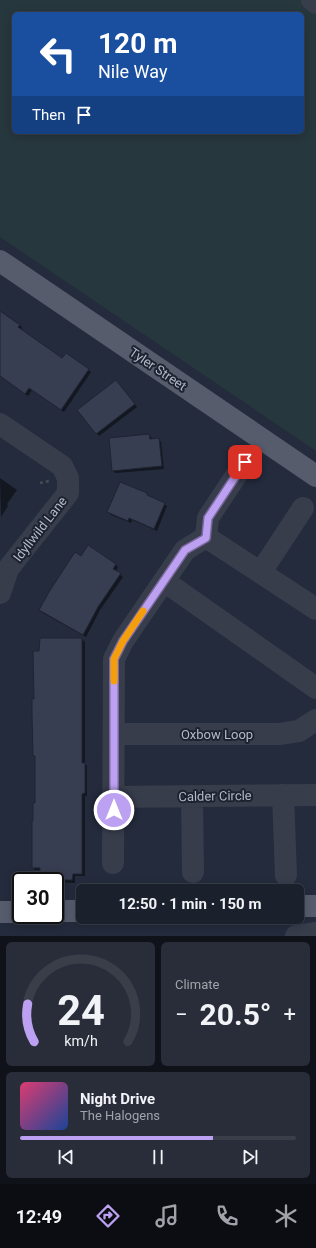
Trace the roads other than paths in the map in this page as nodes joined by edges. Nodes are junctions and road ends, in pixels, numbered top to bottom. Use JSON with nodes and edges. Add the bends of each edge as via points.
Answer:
{"nodes":[{"id":1,"x":312,"y":0,"type":"edge"},
{"id":2,"x":316,"y":3,"type":"edge"},
{"id":3,"x":0,"y":261,"type":"edge"},
{"id":4,"x":0,"y":424,"type":"edge"},
{"id":5,"x":245,"y":462,"type":"dead end"},
{"id":6,"x":316,"y":476,"type":"edge"},
{"id":7,"x":303,"y":508,"type":"dead end"},
{"id":8,"x":206,"y":538,"type":"junction"},
{"id":9,"x":261,"y":572,"type":"junction"},
{"id":10,"x":164,"y":581,"type":"junction"},
{"id":11,"x":0,"y":593,"type":"edge"},
{"id":12,"x":316,"y":608,"type":"edge"},
{"id":13,"x":316,"y":688,"type":"edge"},
{"id":14,"x":316,"y":720,"type":"edge"},
{"id":15,"x":114,"y":734,"type":"junction"},
{"id":16,"x":283,"y":795,"type":"junction"},
{"id":17,"x":316,"y":795,"type":"edge"},
{"id":18,"x":192,"y":796,"type":"junction"},
{"id":19,"x":114,"y":797,"type":"junction"},
{"id":20,"x":113,"y":863,"type":"dead end"},
{"id":21,"x":193,"y":872,"type":"dead end"},
{"id":22,"x":286,"y":875,"type":"dead end"},
{"id":23,"x":304,"y":906,"type":"edge"},
{"id":24,"x":316,"y":906,"type":"edge"},
{"id":25,"x":64,"y":911,"type":"edge"},
{"id":26,"x":76,"y":911,"type":"edge"},
{"id":27,"x":0,"y":912,"type":"edge"},
{"id":28,"x":12,"y":912,"type":"edge"},
{"id":29,"x":316,"y":932,"type":"edge"},
{"id":30,"x":296,"y":936,"type":"edge"}],
"edges":[{"from":1,"to":2,"type":"street"},
{"from":3,"to":6,"type":"main road","name":"Tyler Street"},
{"from":4,"to":11,"type":"street","name":"Idyllwild Lane","via":[[62,466],[68,478],[68,493],[8,569]]},
{"from":5,"to":8,"type":"street","via":[[208,518]]},
{"from":7,"to":9,"type":"street"},
{"from":8,"to":9,"type":"street"},
{"from":8,"to":10,"type":"street","via":[[185,550]]},
{"from":9,"to":12,"type":"street"},
{"from":10,"to":13,"type":"street"},
{"from":10,"to":15,"type":"street","via":[[123,641],[114,659]]},
{"from":14,"to":15,"type":"street","name":"Oxbow Loop","via":[[299,731],[279,734]]},
{"from":15,"to":19,"type":"street"},
{"from":16,"to":17,"type":"street","name":"Calder Circle"},
{"from":16,"to":18,"type":"street","name":"Calder Circle"},
{"from":16,"to":22,"type":"street"},
{"from":18,"to":19,"type":"street","name":"Calder Circle"},
{"from":18,"to":21,"type":"street"},
{"from":19,"to":20,"type":"street"},
{"from":23,"to":24,"type":"main road"},
{"from":25,"to":26,"type":"main road"},
{"from":27,"to":28,"type":"main road"},
{"from":29,"to":30,"type":"street"}]}
